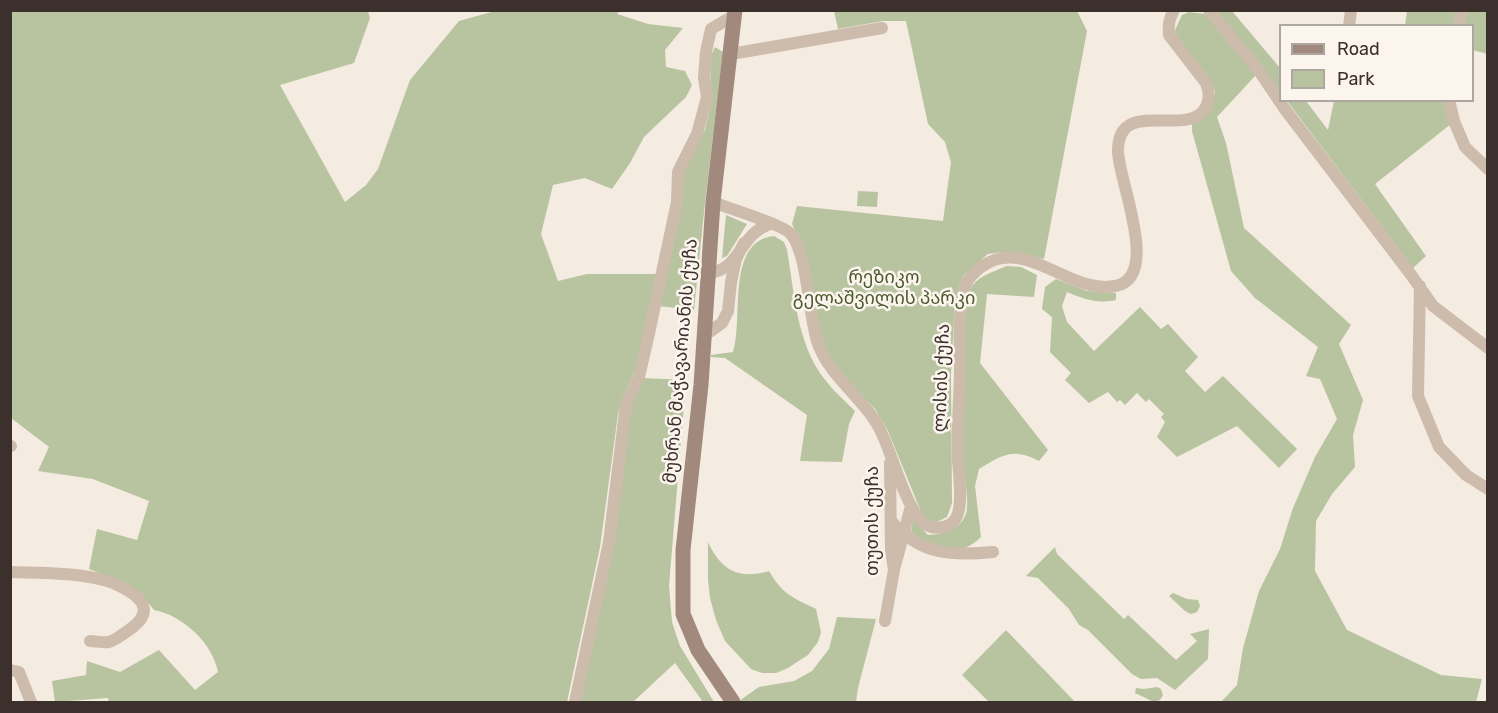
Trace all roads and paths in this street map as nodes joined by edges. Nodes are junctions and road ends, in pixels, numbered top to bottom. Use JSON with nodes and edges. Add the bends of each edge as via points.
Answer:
{"nodes":[{"id":1,"x":1174,"y":10,"type":"edge"},
{"id":2,"x":1209,"y":10,"type":"edge"},
{"id":3,"x":735,"y":13,"type":"edge"},
{"id":4,"x":882,"y":28,"type":"dead end"},
{"id":5,"x":731,"y":54,"type":"junction"},
{"id":6,"x":1279,"y":101,"type":"edge"},
{"id":7,"x":1280,"y":102,"type":"edge"},
{"id":8,"x":1449,"y":102,"type":"edge"},
{"id":9,"x":1488,"y":169,"type":"edge"},
{"id":10,"x":712,"y":202,"type":"junction"},
{"id":11,"x":770,"y":224,"type":"junction"},
{"id":12,"x":744,"y":243,"type":"junction"},
{"id":13,"x":709,"y":273,"type":"junction"},
{"id":14,"x":1420,"y":286,"type":"junction"},
{"id":15,"x":705,"y":335,"type":"junction"},
{"id":16,"x":1488,"y":348,"type":"edge"},
{"id":17,"x":890,"y":456,"type":"junction"},
{"id":18,"x":1488,"y":489,"type":"edge"},
{"id":19,"x":911,"y":506,"type":"junction"},
{"id":20,"x":891,"y":521,"type":"junction"},
{"id":21,"x":905,"y":535,"type":"junction"},
{"id":22,"x":993,"y":552,"type":"dead end"},
{"id":23,"x":894,"y":570,"type":"junction"},
{"id":24,"x":10,"y":572,"type":"edge"},
{"id":25,"x":885,"y":621,"type":"dead end"},
{"id":26,"x":90,"y":641,"type":"dead end"},
{"id":27,"x":10,"y":670,"type":"edge"},
{"id":28,"x":31,"y":702,"type":"edge"},
{"id":29,"x":575,"y":702,"type":"edge"},
{"id":30,"x":733,"y":702,"type":"edge"}],
"edges":[{"from":1,"to":19,"type":"street","name":"ლისის ქუჩა","via":[[1169,35],[1206,83],[1209,100],[1198,117],[1181,122],[1148,119],[1127,128],[1121,136],[1118,155],[1138,252],[1135,271],[1120,285],[1100,287],[1083,285],[1043,265],[1007,257],[988,263],[971,276],[962,298],[960,332],[959,512],[951,525],[937,528],[922,523]]},
{"from":2,"to":6,"type":"street"},
{"from":3,"to":5,"type":"main road","name":"მუხრან მაჭავარიანის ქუჩა"},
{"from":3,"to":29,"type":"street","via":[[711,28],[704,78],[707,97],[697,134],[678,172],[677,202],[648,338],[639,377],[626,404],[609,542]]},
{"from":4,"to":5,"type":"street"},
{"from":5,"to":10,"type":"main road","name":"მუხრან მაჭავარიანის ქუჩა"},
{"from":7,"to":14,"type":"street"},
{"from":8,"to":9,"type":"street","via":[[1465,147]]},
{"from":10,"to":11,"type":"street"},
{"from":10,"to":13,"type":"main road","name":"მუხრან მაჭავარიანის ქუჩა"},
{"from":11,"to":12,"type":"street","via":[[759,227]]},
{"from":11,"to":17,"type":"street","name":"ლისის ქუჩა","via":[[782,226],[792,234],[804,267],[818,344],[828,365],[874,418]]},
{"from":12,"to":13,"type":"street","via":[[725,269]]},
{"from":12,"to":15,"type":"street","via":[[736,259],[728,311],[722,323]]},
{"from":13,"to":15,"type":"main road","name":"მუხრან მაჭავარიანის ქუჩა"},
{"from":14,"to":16,"type":"street","via":[[1433,306]]},
{"from":14,"to":18,"type":"street","via":[[1418,396],[1439,447],[1466,475]]},
{"from":15,"to":30,"type":"main road","name":"მუხრან მაჭავარიანის ქუჩა","via":[[683,550],[683,614],[698,650]]},
{"from":17,"to":19,"type":"street","name":"ლისის ქუჩა"},
{"from":17,"to":20,"type":"street","name":"თუთის ქუჩა"},
{"from":19,"to":21,"type":"street"},
{"from":20,"to":21,"type":"street"},
{"from":20,"to":23,"type":"street","name":"თუთის ქუჩა"},
{"from":21,"to":22,"type":"street","via":[[940,552]]},
{"from":21,"to":23,"type":"street"},
{"from":23,"to":25,"type":"street","name":"თუთის ქუჩა"},
{"from":24,"to":26,"type":"street","via":[[83,575],[111,582],[142,602],[145,612],[141,621],[116,639]]},
{"from":27,"to":28,"type":"street","via":[[19,672]]}]}
